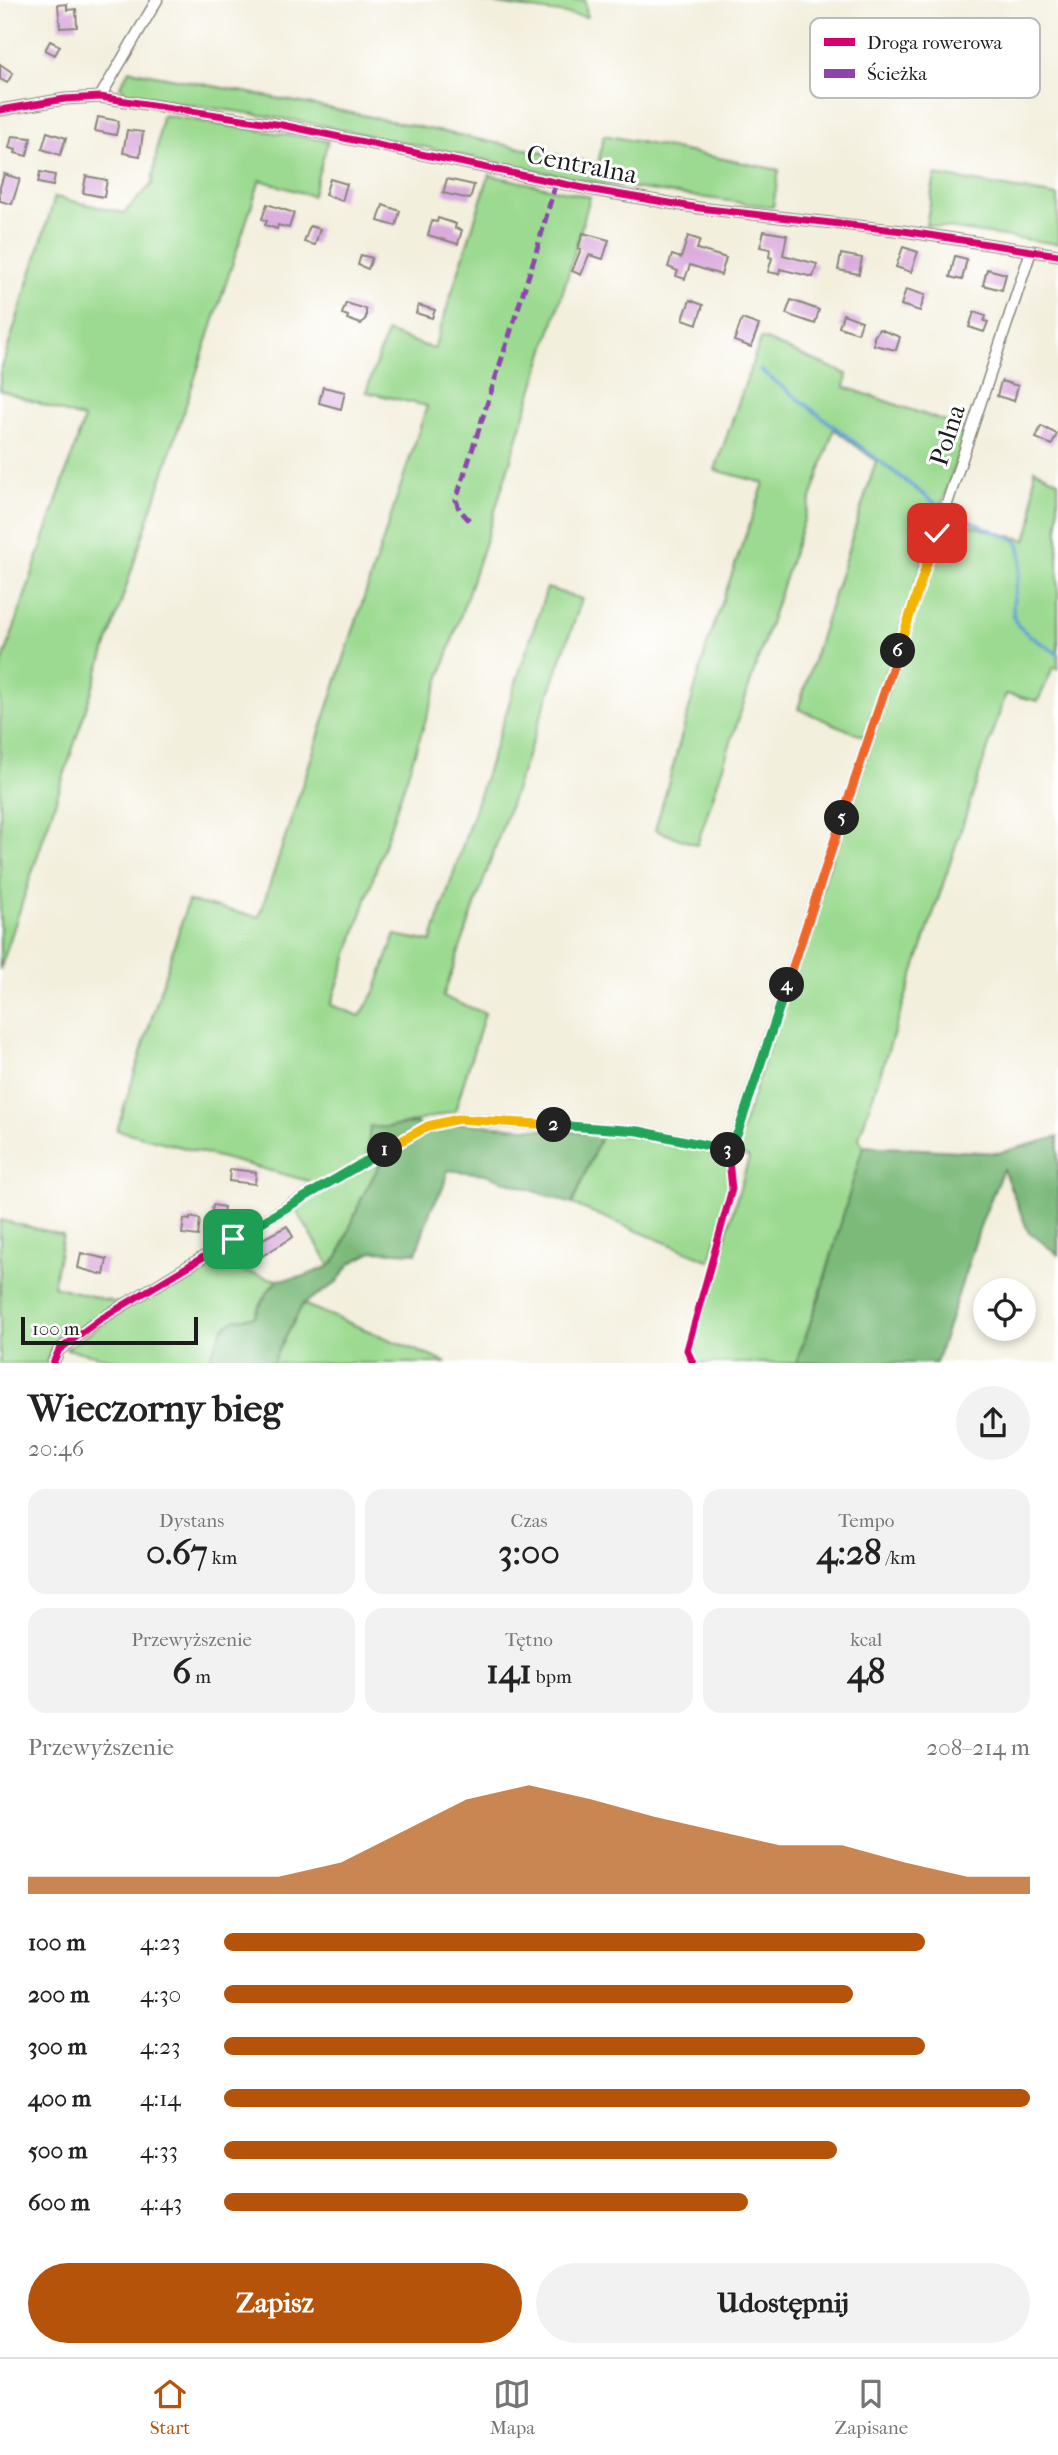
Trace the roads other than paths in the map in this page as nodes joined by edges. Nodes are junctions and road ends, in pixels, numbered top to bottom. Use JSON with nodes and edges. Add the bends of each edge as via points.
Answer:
{"nodes":[{"id":1,"x":157,"y":0,"type":"edge"},
{"id":2,"x":100,"y":97,"type":"junction"},
{"id":3,"x":0,"y":110,"type":"edge"},
{"id":4,"x":1031,"y":251,"type":"junction"},
{"id":5,"x":1058,"y":255,"type":"edge"},
{"id":6,"x":53,"y":1363,"type":"edge"}],
"edges":[{"from":1,"to":2,"type":"street"},
{"from":2,"to":3,"type":"street","name":"Centralna"},
{"from":2,"to":4,"type":"street","name":"Centralna","via":[[282,125],[593,190]]},
{"from":4,"to":5,"type":"street","name":"Centralna"},
{"from":4,"to":6,"type":"street","name":"Polna","via":[[738,1132],[728,1150],[639,1131],[458,1119],[428,1126],[99,1320],[58,1350]]}]}
